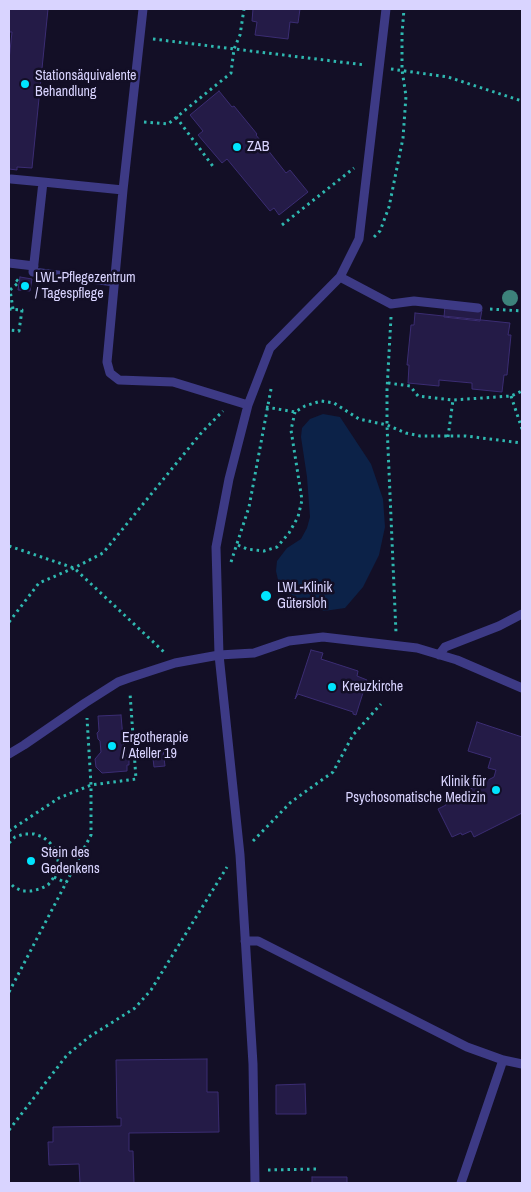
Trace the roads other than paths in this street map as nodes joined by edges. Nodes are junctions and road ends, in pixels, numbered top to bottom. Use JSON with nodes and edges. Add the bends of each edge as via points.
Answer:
{"nodes":[{"id":1,"x":143,"y":9,"type":"edge"},
{"id":2,"x":386,"y":9,"type":"edge"},
{"id":3,"x":11,"y":179,"type":"dead end"},
{"id":4,"x":43,"y":182,"type":"junction"},
{"id":5,"x":123,"y":190,"type":"junction"},
{"id":6,"x":9,"y":263,"type":"edge"},
{"id":7,"x":34,"y":266,"type":"junction"},
{"id":8,"x":340,"y":277,"type":"junction"},
{"id":9,"x":115,"y":282,"type":"junction"},
{"id":10,"x":482,"y":308,"type":"road end"},
{"id":11,"x":248,"y":405,"type":"junction"},
{"id":12,"x":522,"y":614,"type":"edge"},
{"id":13,"x":219,"y":655,"type":"junction"},
{"id":14,"x":439,"y":655,"type":"junction"},
{"id":15,"x":522,"y":688,"type":"edge"},
{"id":16,"x":9,"y":754,"type":"edge"},
{"id":17,"x":244,"y":941,"type":"junction"},
{"id":18,"x":503,"y":1060,"type":"junction"},
{"id":19,"x":522,"y":1064,"type":"edge"},
{"id":20,"x":254,"y":1183,"type":"edge"},
{"id":21,"x":460,"y":1183,"type":"edge"}],
"edges":[{"from":1,"to":5,"type":"lane"},
{"from":2,"to":8,"type":"lane","via":[[359,239]]},
{"from":3,"to":4,"type":"lane"},
{"from":4,"to":5,"type":"lane"},
{"from":4,"to":7,"type":"lane"},
{"from":5,"to":9,"type":"lane"},
{"from":6,"to":7,"type":"lane"},
{"from":7,"to":9,"type":"lane","via":[[33,272]]},
{"from":8,"to":10,"type":"lane","via":[[391,304],[414,301]]},
{"from":8,"to":11,"type":"lane","via":[[270,348]]},
{"from":9,"to":11,"type":"lane","via":[[108,362],[110,373],[119,380],[173,382]]},
{"from":11,"to":13,"type":"lane","via":[[216,547]]},
{"from":12,"to":14,"type":"lane","via":[[445,647]]},
{"from":13,"to":14,"type":"lane","via":[[254,653],[289,641],[323,637],[396,644]]},
{"from":13,"to":16,"type":"lane","via":[[175,663],[118,682]]},
{"from":13,"to":17,"type":"lane","via":[[240,855]]},
{"from":14,"to":15,"type":"lane"},
{"from":17,"to":18,"type":"lane","via":[[258,941],[467,1047]]},
{"from":17,"to":20,"type":"lane","via":[[253,1064]]},
{"from":18,"to":19,"type":"lane"},
{"from":18,"to":21,"type":"lane"}]}
